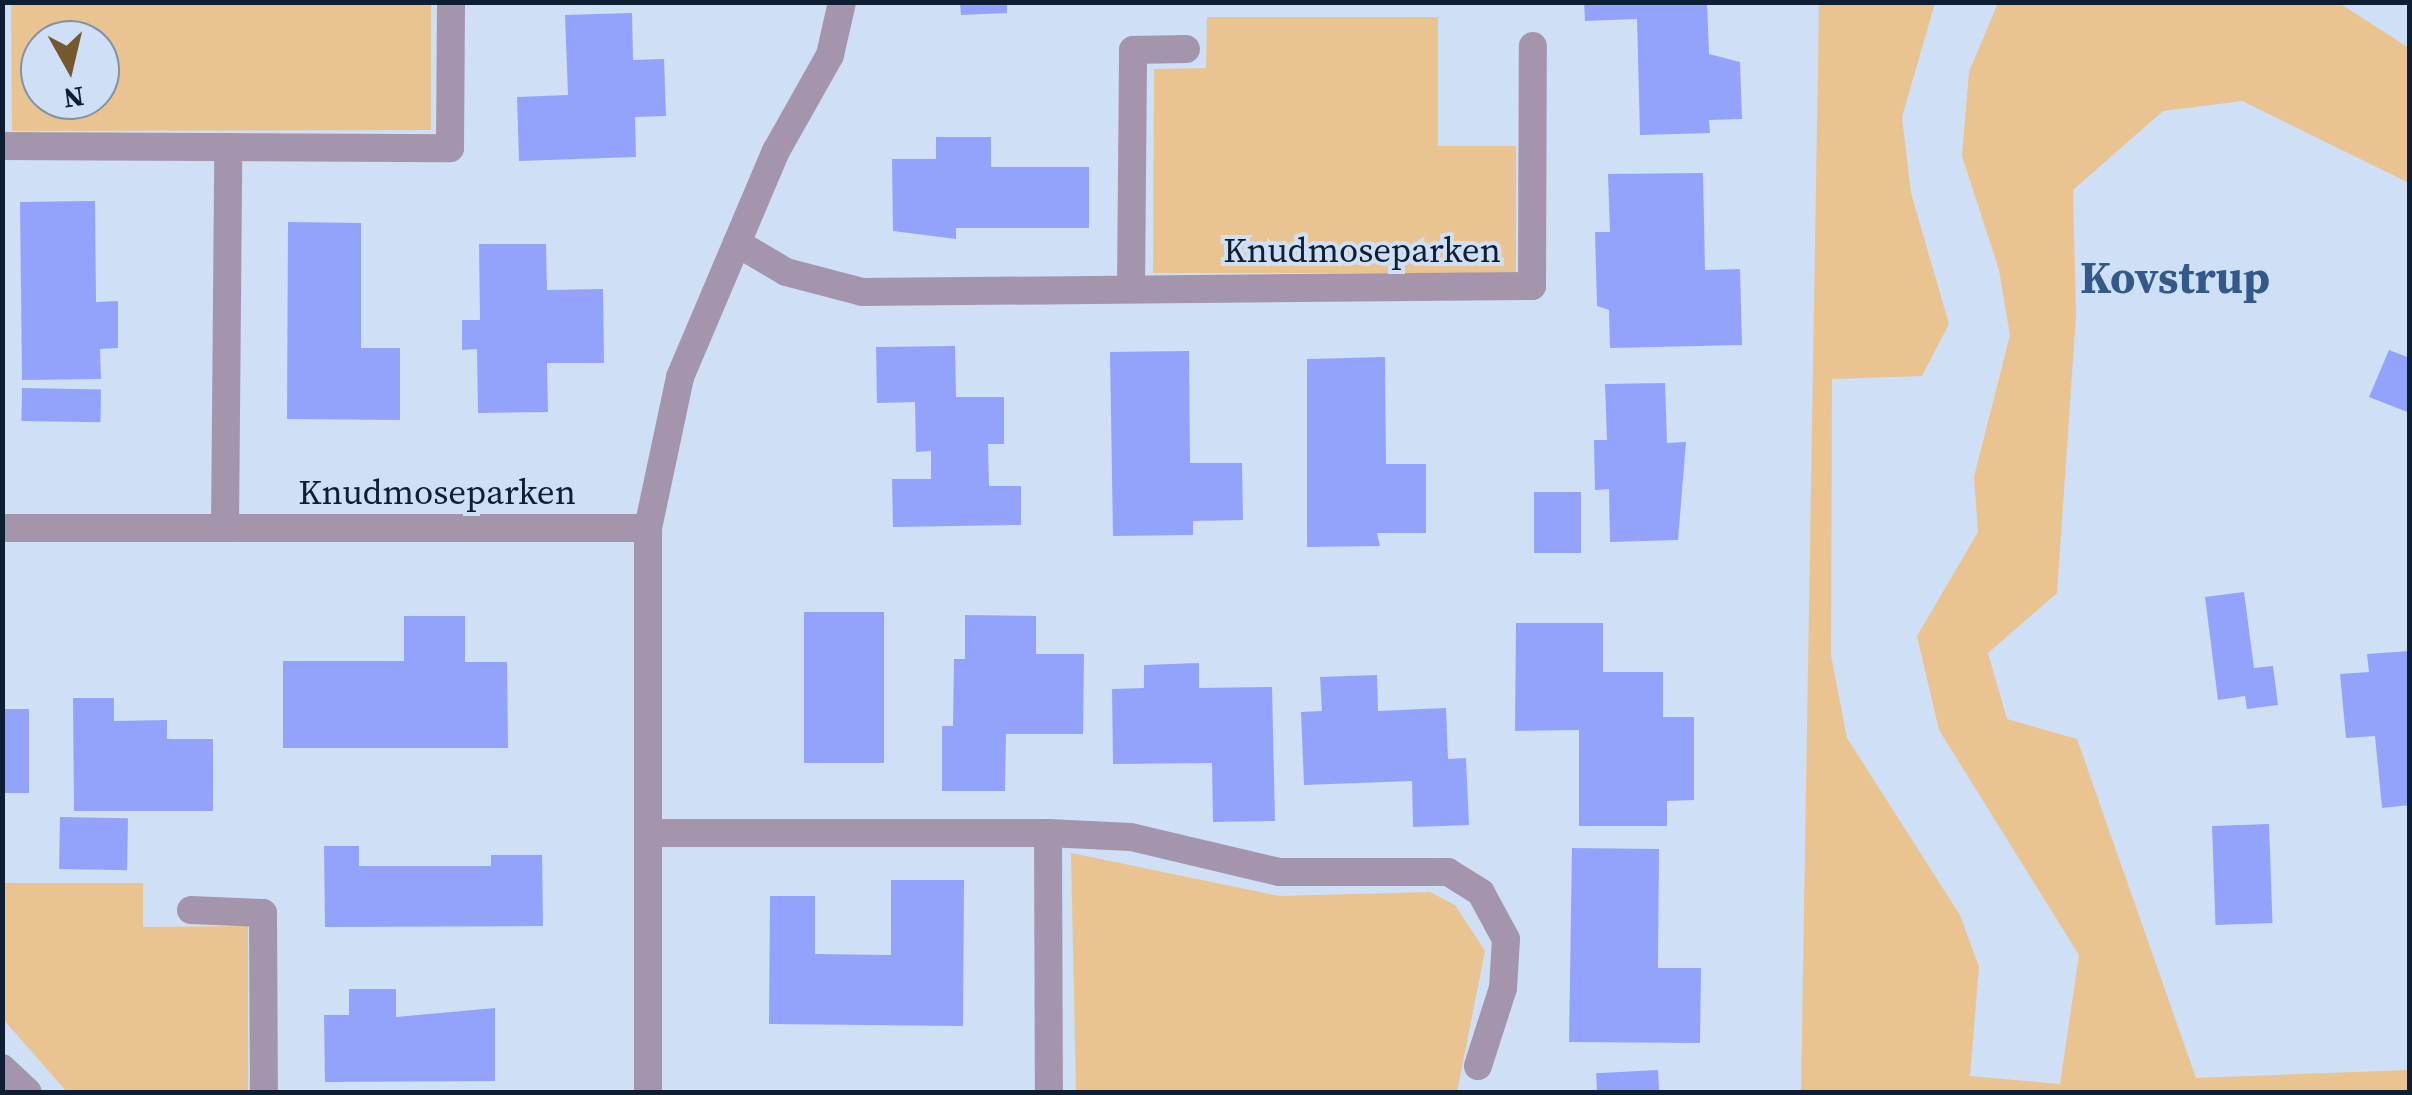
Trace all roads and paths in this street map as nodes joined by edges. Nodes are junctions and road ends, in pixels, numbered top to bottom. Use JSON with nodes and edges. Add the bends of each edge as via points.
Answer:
{"nodes":[{"id":1,"x":450,"y":2,"type":"edge"},
{"id":2,"x":842,"y":2,"type":"edge"},
{"id":3,"x":1532,"y":46,"type":"dead end"},
{"id":4,"x":1186,"y":49,"type":"dead end"},
{"id":5,"x":2,"y":146,"type":"edge"},
{"id":6,"x":228,"y":147,"type":"junction"},
{"id":7,"x":737,"y":242,"type":"junction"},
{"id":8,"x":1132,"y":289,"type":"junction"},
{"id":9,"x":2,"y":528,"type":"edge"},
{"id":10,"x":225,"y":528,"type":"junction"},
{"id":11,"x":648,"y":528,"type":"junction"},
{"id":12,"x":648,"y":833,"type":"junction"},
{"id":13,"x":1048,"y":833,"type":"junction"},
{"id":14,"x":191,"y":910,"type":"dead end"},
{"id":15,"x":1478,"y":1066,"type":"dead end"},
{"id":16,"x":2,"y":1068,"type":"edge"},
{"id":17,"x":28,"y":1092,"type":"edge"},
{"id":18,"x":264,"y":1092,"type":"edge"},
{"id":19,"x":648,"y":1092,"type":"edge"},
{"id":20,"x":1050,"y":1092,"type":"edge"}],
"edges":[{"from":1,"to":6,"type":"street","via":[[450,148]]},
{"from":2,"to":7,"type":"street","via":[[830,55]]},
{"from":3,"to":8,"type":"street","name":"Knudmoseparken","via":[[1532,286]]},
{"from":4,"to":8,"type":"street","via":[[1133,50]]},
{"from":5,"to":6,"type":"street"},
{"from":6,"to":10,"type":"street"},
{"from":7,"to":8,"type":"street","name":"Knudmoseparken","via":[[786,272],[862,292]]},
{"from":7,"to":11,"type":"street","via":[[680,377]]},
{"from":9,"to":10,"type":"street","name":"Knudmoseparken"},
{"from":10,"to":11,"type":"street","name":"Knudmoseparken"},
{"from":11,"to":12,"type":"street"},
{"from":12,"to":13,"type":"street"},
{"from":12,"to":19,"type":"street"},
{"from":13,"to":15,"type":"street","via":[[1131,837],[1279,872],[1448,872],[1481,893],[1506,939],[1503,988]]},
{"from":13,"to":20,"type":"street"},
{"from":14,"to":18,"type":"street","via":[[264,913]]},
{"from":16,"to":17,"type":"street"}]}
